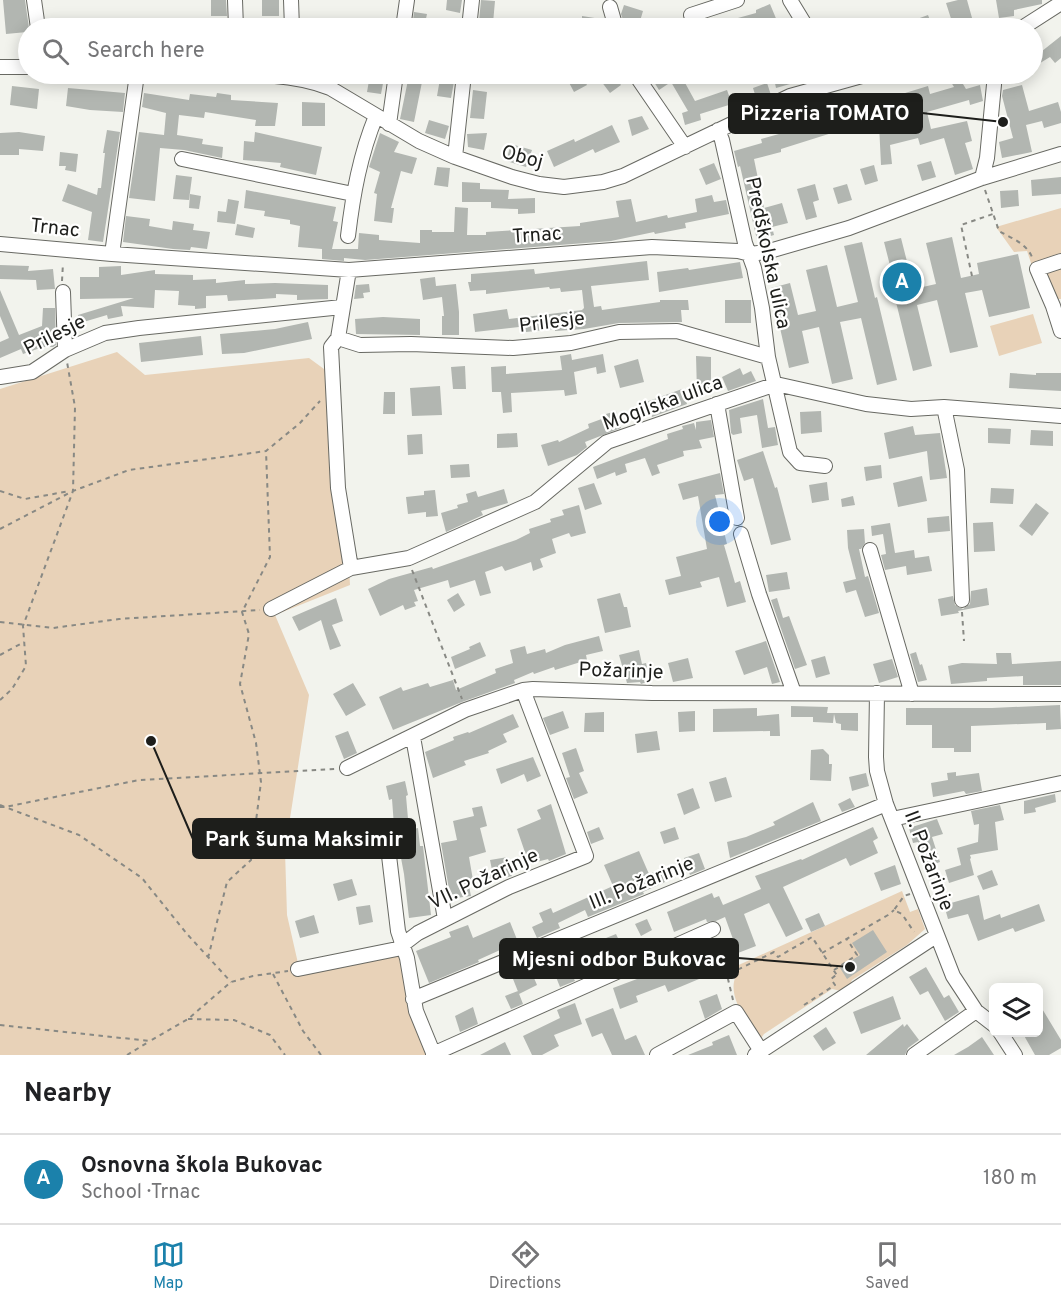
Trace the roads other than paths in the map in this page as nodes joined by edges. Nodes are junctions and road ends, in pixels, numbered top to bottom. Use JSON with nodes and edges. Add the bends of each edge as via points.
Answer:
{"nodes":[{"id":1,"x":34,"y":0,"type":"edge"},
{"id":2,"x":235,"y":0,"type":"edge"},
{"id":3,"x":291,"y":0,"type":"edge"},
{"id":4,"x":407,"y":0,"type":"edge"},
{"id":5,"x":472,"y":0,"type":"edge"},
{"id":6,"x":737,"y":0,"type":"edge"},
{"id":7,"x":790,"y":0,"type":"edge"},
{"id":8,"x":1061,"y":3,"type":"edge"},
{"id":9,"x":610,"y":7,"type":"dead end"},
{"id":10,"x":691,"y":15,"type":"dead end"},
{"id":11,"x":37,"y":18,"type":"edge"},
{"id":12,"x":236,"y":18,"type":"edge"},
{"id":13,"x":292,"y":18,"type":"edge"},
{"id":14,"x":404,"y":18,"type":"edge"},
{"id":15,"x":470,"y":18,"type":"edge"},
{"id":16,"x":613,"y":18,"type":"edge"},
{"id":17,"x":801,"y":18,"type":"edge"},
{"id":18,"x":1038,"y":18,"type":"edge"},
{"id":19,"x":0,"y":67,"type":"edge"},
{"id":20,"x":18,"y":67,"type":"edge"},
{"id":21,"x":136,"y":84,"type":"edge"},
{"id":22,"x":318,"y":84,"type":"edge"},
{"id":23,"x":395,"y":84,"type":"edge"},
{"id":24,"x":463,"y":84,"type":"edge"},
{"id":25,"x":642,"y":84,"type":"edge"},
{"id":26,"x":818,"y":84,"type":"edge"},
{"id":27,"x":994,"y":84,"type":"edge"},
{"id":28,"x":376,"y":116,"type":"junction"},
{"id":29,"x":389,"y":124,"type":"junction"},
{"id":30,"x":718,"y":130,"type":"junction"},
{"id":31,"x":685,"y":147,"type":"junction"},
{"id":32,"x":1061,"y":154,"type":"edge"},
{"id":33,"x":455,"y":157,"type":"junction"},
{"id":34,"x":182,"y":159,"type":"dead end"},
{"id":35,"x":982,"y":178,"type":"junction"},
{"id":36,"x":353,"y":194,"type":"junction"},
{"id":37,"x":348,"y":236,"type":"dead end"},
{"id":38,"x":0,"y":244,"type":"edge"},
{"id":39,"x":112,"y":254,"type":"junction"},
{"id":40,"x":750,"y":254,"type":"junction"},
{"id":41,"x":1061,"y":261,"type":"edge"},
{"id":42,"x":349,"y":270,"type":"junction"},
{"id":43,"x":63,"y":292,"type":"road end"},
{"id":44,"x":342,"y":307,"type":"junction"},
{"id":45,"x":1061,"y":331,"type":"edge"},
{"id":46,"x":338,"y":338,"type":"junction"},
{"id":47,"x":65,"y":350,"type":"junction"},
{"id":48,"x":768,"y":357,"type":"junction"},
{"id":49,"x":0,"y":377,"type":"edge"},
{"id":50,"x":776,"y":384,"type":"junction"},
{"id":51,"x":717,"y":404,"type":"junction"},
{"id":52,"x":944,"y":407,"type":"junction"},
{"id":53,"x":1061,"y":416,"type":"edge"},
{"id":54,"x":825,"y":466,"type":"dead end"},
{"id":55,"x":737,"y":518,"type":"dead end"},
{"id":56,"x":741,"y":534,"type":"dead end"},
{"id":57,"x":870,"y":550,"type":"dead end"},
{"id":58,"x":351,"y":568,"type":"junction"},
{"id":59,"x":962,"y":600,"type":"road end"},
{"id":60,"x":271,"y":609,"type":"road end"},
{"id":61,"x":523,"y":690,"type":"junction"},
{"id":62,"x":794,"y":693,"type":"junction"},
{"id":63,"x":878,"y":693,"type":"junction"},
{"id":64,"x":912,"y":694,"type":"junction"},
{"id":65,"x":1061,"y":694,"type":"edge"},
{"id":66,"x":413,"y":737,"type":"junction"},
{"id":67,"x":347,"y":768,"type":"road end"},
{"id":68,"x":1061,"y":783,"type":"edge"},
{"id":69,"x":886,"y":804,"type":"junction"},
{"id":70,"x":892,"y":819,"type":"junction"},
{"id":71,"x":387,"y":839,"type":"dead end"},
{"id":72,"x":445,"y":919,"type":"junction"},
{"id":73,"x":713,"y":929,"type":"dead end"},
{"id":74,"x":936,"y":936,"type":"junction"},
{"id":75,"x":402,"y":946,"type":"junction"},
{"id":76,"x":298,"y":969,"type":"road end"},
{"id":77,"x":413,"y":999,"type":"junction"},
{"id":78,"x":976,"y":1011,"type":"junction"},
{"id":79,"x":989,"y":1022,"type":"edge"},
{"id":80,"x":1003,"y":1037,"type":"edge"},
{"id":81,"x":758,"y":1053,"type":"edge"},
{"id":82,"x":434,"y":1054,"type":"edge"},
{"id":83,"x":657,"y":1055,"type":"edge"},
{"id":84,"x":914,"y":1055,"type":"edge"},
{"id":85,"x":1016,"y":1055,"type":"edge"}],
"edges":[{"from":1,"to":11,"type":"street"},
{"from":2,"to":12,"type":"street"},
{"from":3,"to":13,"type":"street"},
{"from":4,"to":14,"type":"street"},
{"from":5,"to":15,"type":"street"},
{"from":6,"to":10,"type":"street"},
{"from":7,"to":17,"type":"street"},
{"from":8,"to":18,"type":"street"},
{"from":9,"to":16,"type":"street"},
{"from":19,"to":20,"type":"street"},
{"from":21,"to":39,"type":"street"},
{"from":22,"to":28,"type":"street","name":"Oboj"},
{"from":23,"to":29,"type":"street"},
{"from":24,"to":33,"type":"street"},
{"from":25,"to":31,"type":"street"},
{"from":26,"to":30,"type":"street","name":"Oboj"},
{"from":27,"to":35,"type":"street"},
{"from":28,"to":29,"type":"street","name":"Oboj"},
{"from":28,"to":36,"type":"street","via":[[365,142]]},
{"from":29,"to":33,"type":"street","name":"Oboj"},
{"from":30,"to":31,"type":"street","name":"Oboj"},
{"from":30,"to":40,"type":"street","name":"Predškolska ulica"},
{"from":31,"to":33,"type":"street","name":"Oboj","via":[[613,179],[564,186],[512,177]]},
{"from":32,"to":35,"type":"street","name":"Trnac"},
{"from":34,"to":36,"type":"street"},
{"from":35,"to":40,"type":"street","name":"Trnac","via":[[849,228]]},
{"from":36,"to":37,"type":"street"},
{"from":38,"to":39,"type":"street","name":"Trnac"},
{"from":39,"to":42,"type":"street","name":"Trnac"},
{"from":40,"to":42,"type":"street","name":"Trnac","via":[[652,247]]},
{"from":40,"to":48,"type":"street","name":"Predškolska ulica"},
{"from":41,"to":45,"type":"street","via":[[1037,269]]},
{"from":42,"to":44,"type":"street"},
{"from":43,"to":47,"type":"street"},
{"from":44,"to":46,"type":"street"},
{"from":44,"to":47,"type":"street","name":"Prilesje","via":[[105,333]]},
{"from":46,"to":48,"type":"street","name":"Prilesje","via":[[360,345],[513,348],[571,343],[619,332],[676,331]]},
{"from":46,"to":58,"type":"street","via":[[331,347],[332,388],[338,488]]},
{"from":47,"to":49,"type":"street","name":"Prilesje","via":[[32,372]]},
{"from":48,"to":50,"type":"street","name":"Predškolska ulica"},
{"from":50,"to":51,"type":"street","name":"Mogilska ulica"},
{"from":50,"to":52,"type":"street","via":[[866,404],[911,409]]},
{"from":50,"to":54,"type":"street","name":"Predškolska ulica","via":[[790,452],[800,463]]},
{"from":51,"to":55,"type":"street"},
{"from":51,"to":58,"type":"street","name":"Mogilska ulica","via":[[608,442],[535,502],[409,558]]},
{"from":52,"to":53,"type":"street"},
{"from":52,"to":59,"type":"street","via":[[957,470]]},
{"from":56,"to":62,"type":"street"},
{"from":57,"to":64,"type":"street"},
{"from":58,"to":60,"type":"street","name":"Mogilska ulica"},
{"from":61,"to":62,"type":"street","name":"Požarinje"},
{"from":61,"to":66,"type":"street","name":"Požarinje","via":[[465,710]]},
{"from":61,"to":72,"type":"street","name":"VII. Požarinje","via":[[586,856],[509,887]]},
{"from":62,"to":63,"type":"street","name":"Požarinje"},
{"from":63,"to":64,"type":"street","name":"Požarinje"},
{"from":63,"to":69,"type":"street","name":"II. Požarinje","via":[[877,771]]},
{"from":64,"to":65,"type":"street","name":"Požarinje"},
{"from":66,"to":67,"type":"street","name":"Požarinje"},
{"from":66,"to":72,"type":"street"},
{"from":68,"to":70,"type":"street"},
{"from":69,"to":70,"type":"street","name":"II. Požarinje"},
{"from":69,"to":77,"type":"street","name":"III. Požarinje"},
{"from":70,"to":74,"type":"street","name":"II. Požarinje"},
{"from":71,"to":75,"type":"street"},
{"from":72,"to":75,"type":"street","name":"VII. Požarinje"},
{"from":73,"to":82,"type":"street"},
{"from":74,"to":78,"type":"street","name":"II. Požarinje","via":[[952,976]]},
{"from":74,"to":81,"type":"street"},
{"from":75,"to":76,"type":"street","name":"VII. Požarinje"},
{"from":75,"to":77,"type":"street"},
{"from":77,"to":82,"type":"street"},
{"from":78,"to":79,"type":"street","name":"II. Požarinje"},
{"from":78,"to":84,"type":"street"},
{"from":80,"to":85,"type":"street"},
{"from":81,"to":83,"type":"street","via":[[736,1012]]}]}
